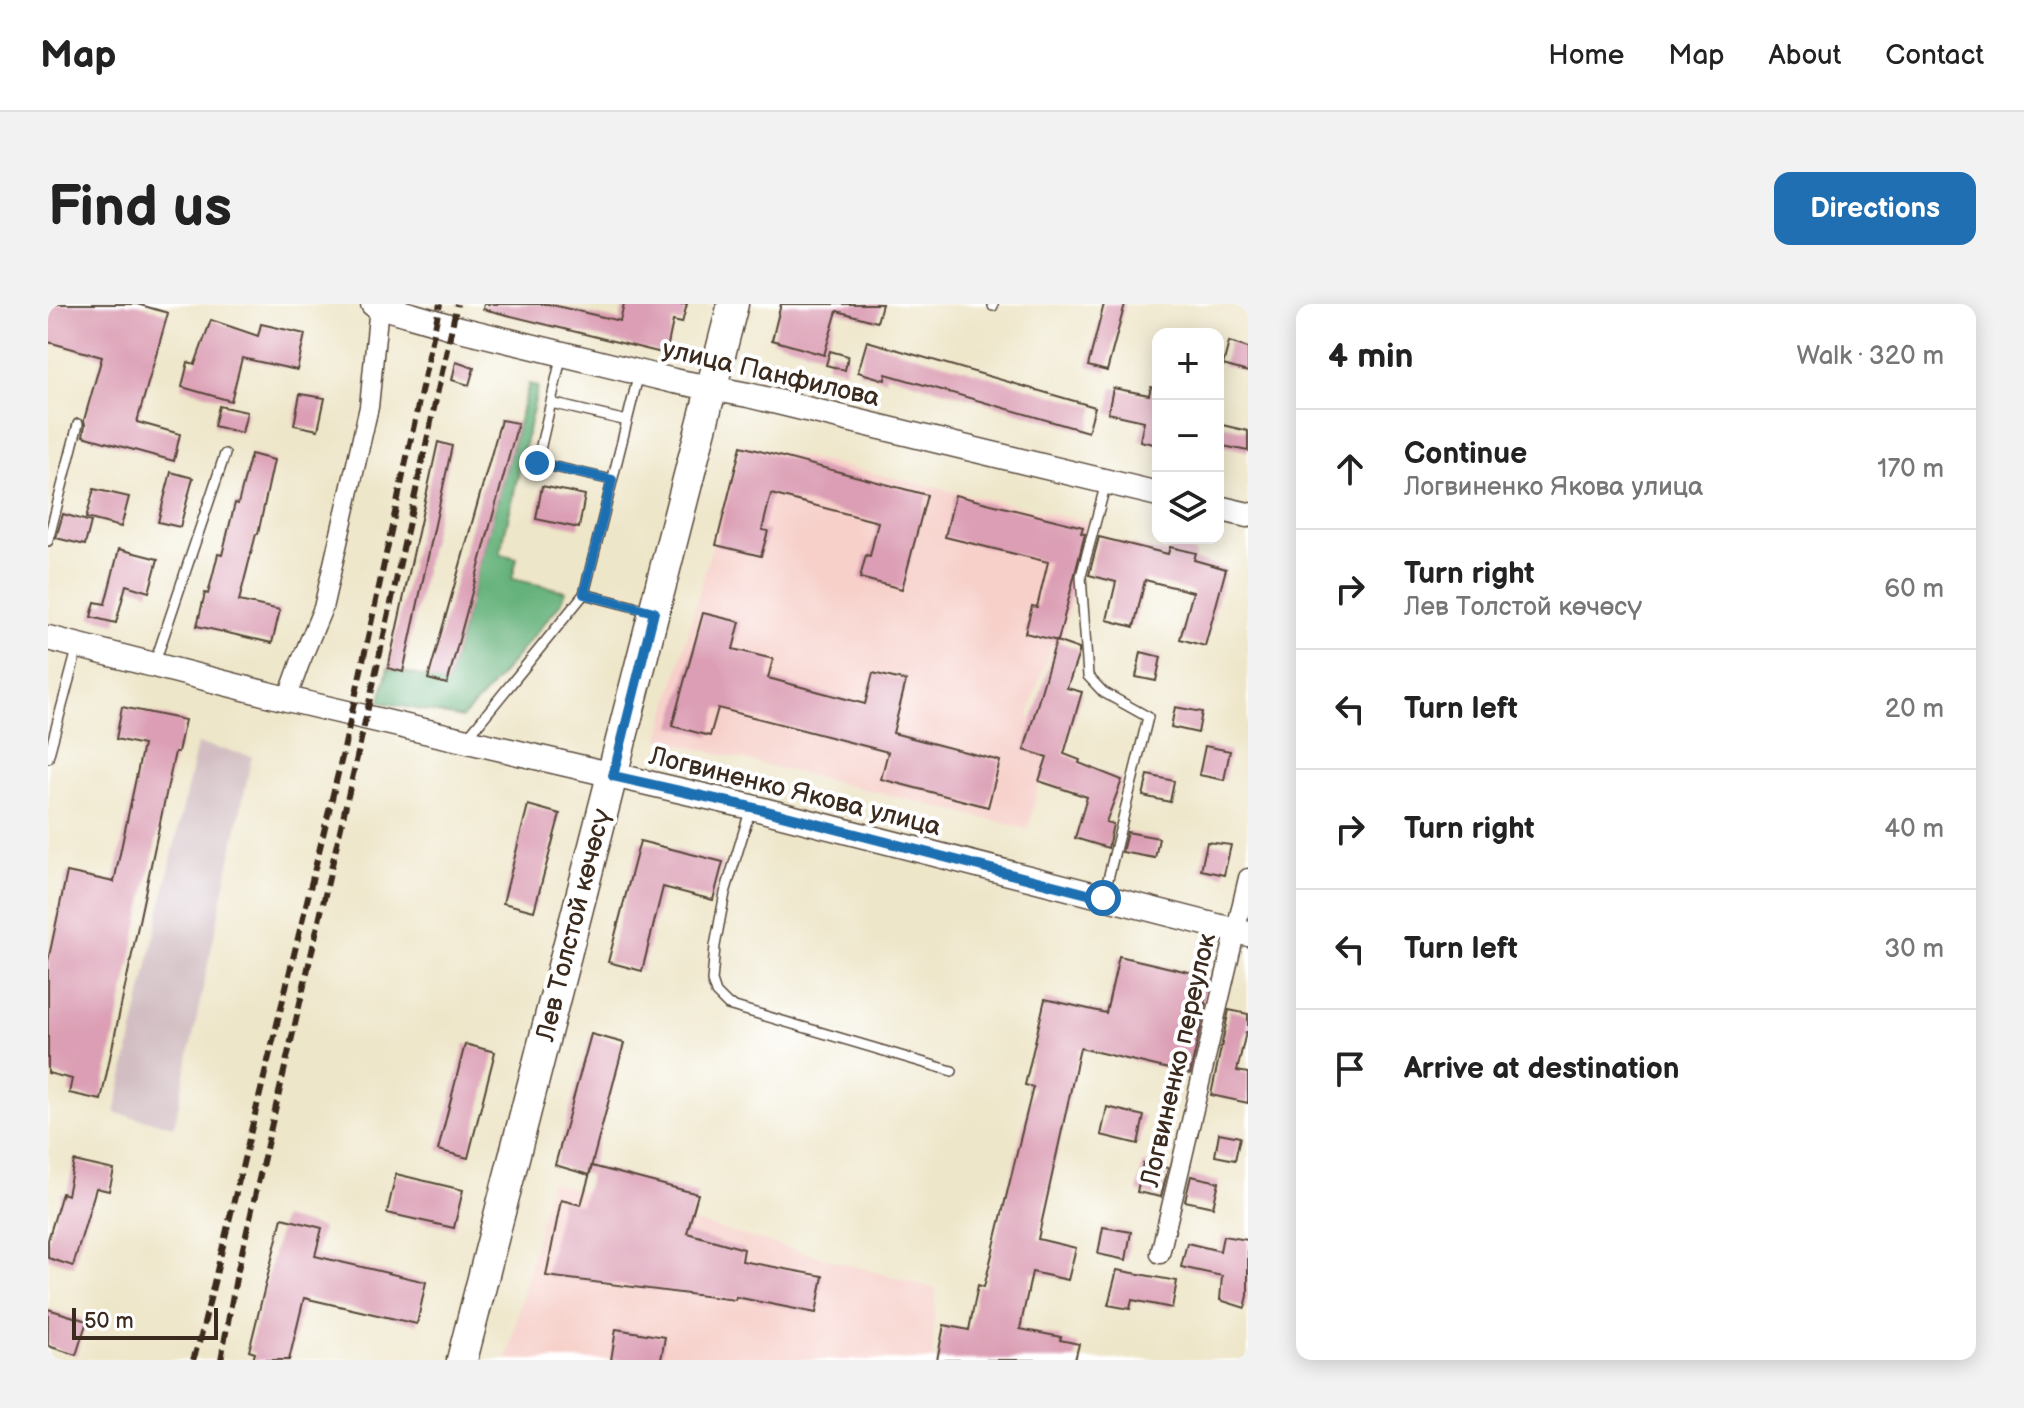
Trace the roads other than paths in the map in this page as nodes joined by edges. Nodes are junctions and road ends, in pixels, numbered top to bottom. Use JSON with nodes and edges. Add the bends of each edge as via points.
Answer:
{"nodes":[{"id":1,"x":733,"y":304,"type":"edge"},
{"id":2,"x":387,"y":306,"type":"edge"},
{"id":3,"x":562,"y":354,"type":"junction"},
{"id":4,"x":639,"y":373,"type":"junction"},
{"id":5,"x":711,"y":387,"type":"junction"},
{"id":6,"x":551,"y":403,"type":"junction"},
{"id":7,"x":627,"y":421,"type":"junction"},
{"id":8,"x":78,"y":424,"type":"dead end"},
{"id":9,"x":225,"y":454,"type":"dead end"},
{"id":10,"x":612,"y":480,"type":"junction"},
{"id":11,"x":1106,"y":482,"type":"junction"},
{"id":12,"x":1152,"y":493,"type":"edge"},
{"id":13,"x":1224,"y":509,"type":"edge"},
{"id":14,"x":1248,"y":515,"type":"edge"},
{"id":15,"x":48,"y":541,"type":"edge"},
{"id":16,"x":584,"y":594,"type":"junction"},
{"id":17,"x":654,"y":612,"type":"junction"},
{"id":18,"x":48,"y":638,"type":"edge"},
{"id":19,"x":78,"y":646,"type":"junction"},
{"id":20,"x":154,"y":666,"type":"junction"},
{"id":21,"x":287,"y":699,"type":"junction"},
{"id":22,"x":465,"y":740,"type":"junction"},
{"id":23,"x":48,"y":758,"type":"edge"},
{"id":24,"x":613,"y":776,"type":"junction"},
{"id":25,"x":751,"y":807,"type":"junction"},
{"id":26,"x":1248,"y":878,"type":"edge"},
{"id":27,"x":1103,"y":898,"type":"junction"},
{"id":28,"x":1242,"y":932,"type":"edge"},
{"id":29,"x":952,"y":1071,"type":"dead end"},
{"id":30,"x":1160,"y":1254,"type":"dead end"},
{"id":31,"x":462,"y":1360,"type":"edge"}],
"edges":[{"from":1,"to":5,"type":"main road","name":"Лев Толстой көчөсү"},
{"from":2,"to":3,"type":"street","name":"улица Панфилова"},
{"from":2,"to":21,"type":"street","via":[[331,577]]},
{"from":3,"to":4,"type":"street","name":"улица Панфилова"},
{"from":3,"to":6,"type":"lane"},
{"from":4,"to":5,"type":"street","name":"улица Панфилова"},
{"from":4,"to":7,"type":"lane"},
{"from":5,"to":11,"type":"street","name":"улица Панфилова"},
{"from":5,"to":17,"type":"main road","name":"Лев Толстой көчөсү"},
{"from":6,"to":7,"type":"lane"},
{"from":6,"to":10,"type":"lane","via":[[537,463]]},
{"from":7,"to":10,"type":"lane"},
{"from":8,"to":15,"type":"lane"},
{"from":9,"to":20,"type":"lane"},
{"from":10,"to":16,"type":"lane"},
{"from":11,"to":12,"type":"street","name":"улица Панфилова"},
{"from":11,"to":27,"type":"lane","via":[[1081,576],[1088,676],[1103,692],[1148,717]]},
{"from":13,"to":14,"type":"street"},
{"from":16,"to":17,"type":"lane"},
{"from":16,"to":22,"type":"lane"},
{"from":17,"to":24,"type":"main road","name":"Лев Толстой көчөсү"},
{"from":18,"to":19,"type":"street","name":"Логвиненко Якова улица"},
{"from":19,"to":20,"type":"street","name":"Логвиненко Якова улица"},
{"from":19,"to":23,"type":"lane"},
{"from":20,"to":21,"type":"street","name":"Логвиненко Якова улица"},
{"from":21,"to":22,"type":"street","name":"Логвиненко Якова улица"},
{"from":22,"to":24,"type":"street","name":"Логвиненко Якова улица"},
{"from":24,"to":25,"type":"street","name":"Логвиненко Якова улица"},
{"from":24,"to":31,"type":"main road","name":"Лев Толстой көчөсү"},
{"from":25,"to":27,"type":"street","name":"Логвиненко Якова улица"},
{"from":25,"to":29,"type":"lane","via":[[715,946],[716,993],[728,1005]]},
{"from":26,"to":28,"type":"street","name":"Логвиненко переулок"},
{"from":27,"to":28,"type":"street","name":"Логвиненко Якова улица"},
{"from":28,"to":30,"type":"street","name":"Логвиненко переулок"}]}
